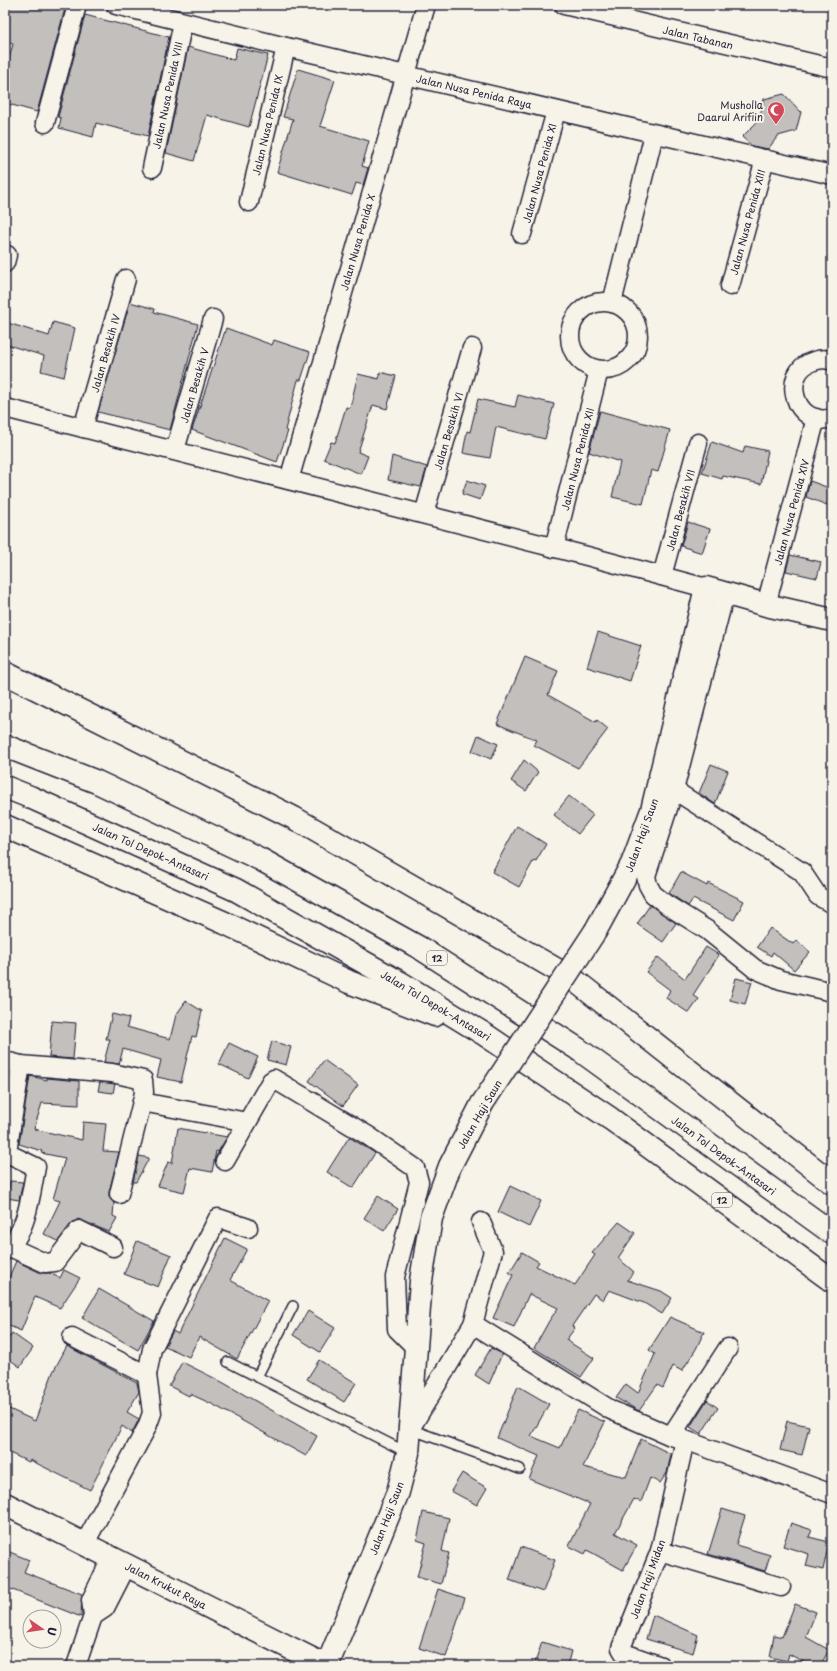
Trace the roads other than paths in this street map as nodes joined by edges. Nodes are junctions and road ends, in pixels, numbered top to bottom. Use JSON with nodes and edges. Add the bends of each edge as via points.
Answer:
{"nodes":[{"id":1,"x":77,"y":5,"type":"edge"},
{"id":2,"x":116,"y":5,"type":"edge"},
{"id":3,"x":426,"y":5,"type":"edge"},
{"id":4,"x":564,"y":5,"type":"edge"},
{"id":5,"x":183,"y":22,"type":"junction"},
{"id":6,"x":286,"y":47,"type":"junction"},
{"id":7,"x":832,"y":68,"type":"edge"},
{"id":8,"x":405,"y":76,"type":"junction"},
{"id":9,"x":556,"y":111,"type":"junction"},
{"id":10,"x":45,"y":124,"type":"dead end"},
{"id":11,"x":654,"y":134,"type":"junction"},
{"id":12,"x":765,"y":159,"type":"junction"},
{"id":13,"x":152,"y":168,"type":"dead end"},
{"id":14,"x":832,"y":175,"type":"edge"},
{"id":15,"x":249,"y":202,"type":"dead end"},
{"id":16,"x":522,"y":234,"type":"dead end"},
{"id":17,"x":126,"y":279,"type":"dead end"},
{"id":18,"x":730,"y":286,"type":"dead end"},
{"id":19,"x":612,"y":303,"type":"junction"},
{"id":20,"x":213,"y":319,"type":"dead end"},
{"id":21,"x":472,"y":348,"type":"dead end"},
{"id":22,"x":831,"y":355,"type":"edge"},
{"id":23,"x":600,"y":370,"type":"junction"},
{"id":24,"x":5,"y":408,"type":"edge"},
{"id":25,"x":824,"y":418,"type":"edge"},
{"id":26,"x":83,"y":428,"type":"junction"},
{"id":27,"x":698,"y":443,"type":"dead end"},
{"id":28,"x":175,"y":450,"type":"junction"},
{"id":29,"x":289,"y":480,"type":"junction"},
{"id":30,"x":424,"y":514,"type":"junction"},
{"id":31,"x":554,"y":548,"type":"junction"},
{"id":32,"x":662,"y":576,"type":"junction"},
{"id":33,"x":715,"y":591,"type":"junction"},
{"id":34,"x":766,"y":605,"type":"junction"},
{"id":35,"x":832,"y":620,"type":"edge"},
{"id":36,"x":5,"y":673,"type":"edge"},
{"id":37,"x":5,"y":730,"type":"edge"},
{"id":38,"x":5,"y":746,"type":"edge"},
{"id":39,"x":96,"y":782,"type":"junction"},
{"id":40,"x":5,"y":787,"type":"edge"},
{"id":41,"x":674,"y":790,"type":"junction"},
{"id":42,"x":5,"y":826,"type":"edge"},
{"id":43,"x":832,"y":904,"type":"edge"},
{"id":44,"x":832,"y":992,"type":"edge"},
{"id":45,"x":484,"y":1034,"type":"junction"},
{"id":46,"x":13,"y":1063,"type":"edge"},
{"id":47,"x":142,"y":1102,"type":"junction"},
{"id":48,"x":247,"y":1122,"type":"junction"},
{"id":49,"x":6,"y":1152,"type":"edge"},
{"id":50,"x":225,"y":1161,"type":"dead end"},
{"id":51,"x":832,"y":1183,"type":"edge"},
{"id":52,"x":119,"y":1194,"type":"dead end"},
{"id":53,"x":481,"y":1222,"type":"dead end"},
{"id":54,"x":248,"y":1228,"type":"dead end"},
{"id":55,"x":832,"y":1233,"type":"edge"},
{"id":56,"x":113,"y":1248,"type":"dead end"},
{"id":57,"x":8,"y":1249,"type":"edge"},
{"id":58,"x":832,"y":1281,"type":"edge"},
{"id":59,"x":293,"y":1306,"type":"dead end"},
{"id":60,"x":473,"y":1324,"type":"junction"},
{"id":61,"x":72,"y":1337,"type":"dead end"},
{"id":62,"x":728,"y":1348,"type":"dead end"},
{"id":63,"x":417,"y":1349,"type":"junction"},
{"id":64,"x":228,"y":1362,"type":"dead end"},
{"id":65,"x":147,"y":1374,"type":"junction"},
{"id":66,"x":258,"y":1377,"type":"junction"},
{"id":67,"x":410,"y":1429,"type":"junction"},
{"id":68,"x":678,"y":1438,"type":"junction"},
{"id":69,"x":408,"y":1453,"type":"junction"},
{"id":70,"x":520,"y":1469,"type":"dead end"},
{"id":71,"x":832,"y":1494,"type":"edge"},
{"id":72,"x":5,"y":1504,"type":"edge"},
{"id":73,"x":85,"y":1543,"type":"junction"},
{"id":74,"x":660,"y":1551,"type":"junction"},
{"id":75,"x":120,"y":1561,"type":"junction"},
{"id":76,"x":781,"y":1587,"type":"dead end"},
{"id":77,"x":76,"y":1666,"type":"edge"},
{"id":78,"x":327,"y":1666,"type":"edge"},
{"id":79,"x":661,"y":1666,"type":"edge"}],
"edges":[{"from":1,"to":10,"type":"street"},
{"from":2,"to":5,"type":"street","name":"Jalan Nusa Penida Raya"},
{"from":3,"to":8,"type":"street","name":"Jalan Nusa Penida X"},
{"from":4,"to":7,"type":"street","name":"Jalan Tabanan"},
{"from":5,"to":6,"type":"street","name":"Jalan Nusa Penida Raya"},
{"from":5,"to":13,"type":"street","name":"Jalan Nusa Penida VIII"},
{"from":6,"to":8,"type":"street","name":"Jalan Nusa Penida Raya"},
{"from":6,"to":15,"type":"street","name":"Jalan Nusa Penida IX"},
{"from":8,"to":9,"type":"street","name":"Jalan Nusa Penida Raya"},
{"from":8,"to":29,"type":"street","name":"Jalan Nusa Penida X"},
{"from":9,"to":11,"type":"street","name":"Jalan Nusa Penida Raya"},
{"from":9,"to":16,"type":"street","name":"Jalan Nusa Penida XI"},
{"from":11,"to":12,"type":"street","name":"Jalan Nusa Penida Raya"},
{"from":11,"to":19,"type":"street"},
{"from":12,"to":14,"type":"street","name":"Jalan Nusa Penida Raya"},
{"from":12,"to":18,"type":"street","name":"Jalan Nusa Penida XIII"},
{"from":17,"to":26,"type":"street","name":"Jalan Besakih IV"},
{"from":19,"to":23,"type":"street","via":[[622,307],[632,318],[637,332],[637,342],[634,352],[627,360],[614,368]]},
{"from":19,"to":23,"type":"street","via":[[588,305],[578,313],[572,323],[572,348],[578,358],[588,366]]},
{"from":20,"to":28,"type":"street","name":"Jalan Besakih V"},
{"from":21,"to":30,"type":"street","name":"Jalan Besakih VI"},
{"from":22,"to":25,"type":"street","via":[[811,362],[800,371],[794,383],[794,392],[801,409]]},
{"from":23,"to":31,"type":"street","name":"Jalan Nusa Penida XII"},
{"from":24,"to":26,"type":"street"},
{"from":25,"to":34,"type":"street","name":"Jalan Nusa Penida XIV"},
{"from":26,"to":28,"type":"street"},
{"from":27,"to":32,"type":"street","name":"Jalan Besakih VII"},
{"from":28,"to":29,"type":"street"},
{"from":29,"to":30,"type":"street"},
{"from":30,"to":31,"type":"street"},
{"from":31,"to":32,"type":"street"},
{"from":32,"to":33,"type":"street"},
{"from":33,"to":34,"type":"main road"},
{"from":33,"to":41,"type":"street"},
{"from":33,"to":63,"type":"main road","name":"Jalan Haji Saun","bridge":true,"via":[[652,810],[632,864],[596,930],[482,1104],[450,1166],[431,1218],[421,1280]]},
{"from":34,"to":35,"type":"main road"},
{"from":36,"to":51,"type":"main road","via":[[294,818],[573,979]]},
{"from":37,"to":39,"type":"main road"},
{"from":38,"to":39,"type":"main road","name":"Jalan Tol Depok–Antasari","number":"12"},
{"from":39,"to":55,"type":"main road","name":"Jalan Tol Depok–Antasari","number":"12","via":[[260,859],[420,948],[578,1049]]},
{"from":40,"to":45,"type":"main road","name":"Jalan Tol Depok–Antasari","number":"12","via":[[236,890],[399,982]]},
{"from":41,"to":43,"type":"street","via":[[802,872],[818,896]]},
{"from":41,"to":44,"type":"street","via":[[646,876],[653,894],[707,930],[762,972],[781,980]]},
{"from":42,"to":45,"type":"main road","via":[[225,923],[349,982]]},
{"from":45,"to":58,"type":"main road","name":"Jalan Tol Depok–Antasari","number":"12","via":[[611,1120]]},
{"from":46,"to":47,"type":"street","via":[[143,1080]]},
{"from":46,"to":49,"type":"street"},
{"from":47,"to":48,"type":"street"},
{"from":47,"to":52,"type":"street"},
{"from":48,"to":50,"type":"street"},
{"from":48,"to":63,"type":"street","via":[[274,1079],[415,1168],[419,1182],[395,1277],[398,1329]]},
{"from":49,"to":57,"type":"street","via":[[36,1167],[26,1217]]},
{"from":53,"to":60,"type":"street","via":[[492,1251]]},
{"from":54,"to":65,"type":"street","via":[[218,1218],[152,1349]]},
{"from":56,"to":57,"type":"street","via":[[79,1230],[55,1262],[45,1263]]},
{"from":59,"to":66,"type":"lane"},
{"from":60,"to":67,"type":"street"},
{"from":60,"to":68,"type":"street","via":[[611,1410]]},
{"from":61,"to":65,"type":"street"},
{"from":62,"to":68,"type":"street"},
{"from":63,"to":67,"type":"main road","name":"Jalan Haji Saun"},
{"from":64,"to":66,"type":"lane"},
{"from":65,"to":73,"type":"street","via":[[152,1413]]},
{"from":66,"to":69,"type":"lane"},
{"from":67,"to":69,"type":"main road","name":"Jalan Haji Saun"},
{"from":67,"to":70,"type":"lane"},
{"from":68,"to":71,"type":"street"},
{"from":68,"to":74,"type":"street","name":"Jalan Haji Midan"},
{"from":69,"to":78,"type":"main road","name":"Jalan Haji Saun","via":[[398,1492]]},
{"from":72,"to":73,"type":"main road","name":"Jalan Krukut Raya"},
{"from":73,"to":75,"type":"main road","name":"Jalan Krukut Raya"},
{"from":74,"to":76,"type":"street"},
{"from":74,"to":79,"type":"street","name":"Jalan Haji Midan","via":[[621,1648],[624,1653]]},
{"from":75,"to":77,"type":"street","via":[[91,1600],[93,1616]]},
{"from":75,"to":78,"type":"main road","name":"Jalan Krukut Raya"}]}
